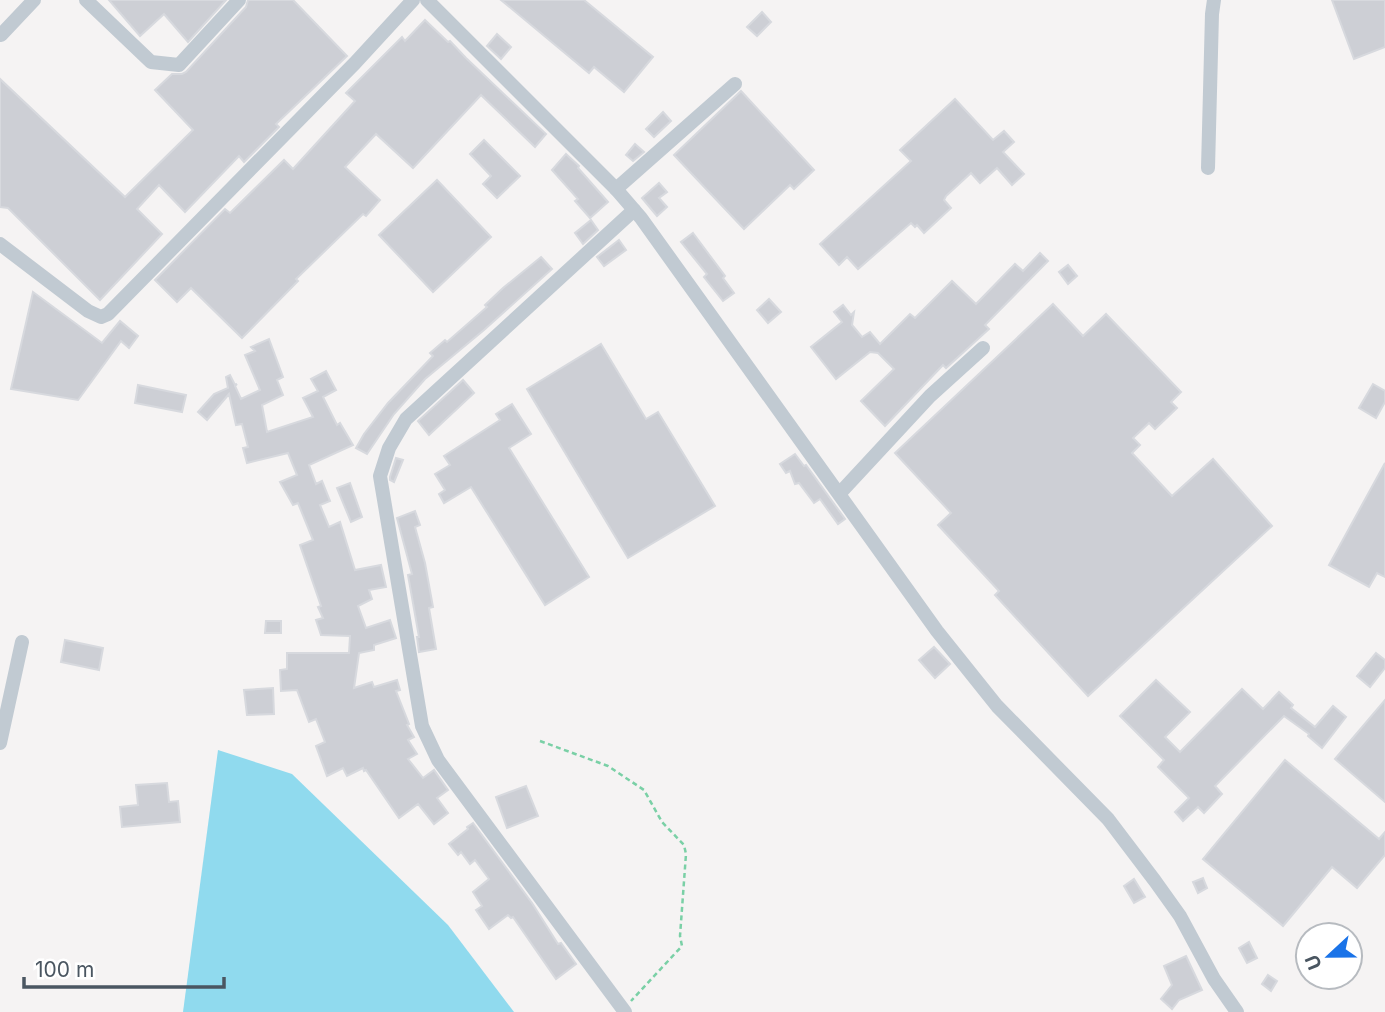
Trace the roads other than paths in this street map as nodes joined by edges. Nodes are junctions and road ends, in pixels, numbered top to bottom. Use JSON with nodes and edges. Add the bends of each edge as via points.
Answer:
{"nodes":[{"id":1,"x":34,"y":0,"type":"edge"},
{"id":2,"x":86,"y":0,"type":"edge"},
{"id":3,"x":239,"y":0,"type":"edge"},
{"id":4,"x":413,"y":0,"type":"edge"},
{"id":5,"x":427,"y":0,"type":"edge"},
{"id":6,"x":1214,"y":0,"type":"edge"},
{"id":7,"x":1,"y":35,"type":"edge"},
{"id":8,"x":735,"y":84,"type":"dead end"},
{"id":9,"x":1208,"y":168,"type":"dead end"},
{"id":10,"x":616,"y":189,"type":"junction"},
{"id":11,"x":634,"y":209,"type":"junction"},
{"id":12,"x":0,"y":244,"type":"edge"},
{"id":13,"x":983,"y":348,"type":"dead end"},
{"id":14,"x":840,"y":493,"type":"junction"},
{"id":15,"x":22,"y":642,"type":"dead end"},
{"id":16,"x":0,"y":743,"type":"edge"},
{"id":17,"x":624,"y":1011,"type":"edge"},
{"id":18,"x":1237,"y":1012,"type":"edge"}],
"edges":[{"from":1,"to":7,"type":"street"},
{"from":2,"to":3,"type":"street","via":[[151,62],[179,65]]},
{"from":4,"to":12,"type":"street","via":[[108,314],[101,317],[88,311]]},
{"from":5,"to":10,"type":"street"},
{"from":6,"to":9,"type":"street"},
{"from":8,"to":10,"type":"street"},
{"from":10,"to":11,"type":"street"},
{"from":11,"to":14,"type":"street"},
{"from":11,"to":17,"type":"street","via":[[406,419],[380,476],[422,726],[438,760]]},
{"from":13,"to":14,"type":"street"},
{"from":14,"to":18,"type":"street","via":[[937,631],[997,706],[1108,819],[1180,916]]},
{"from":15,"to":16,"type":"street"}]}
